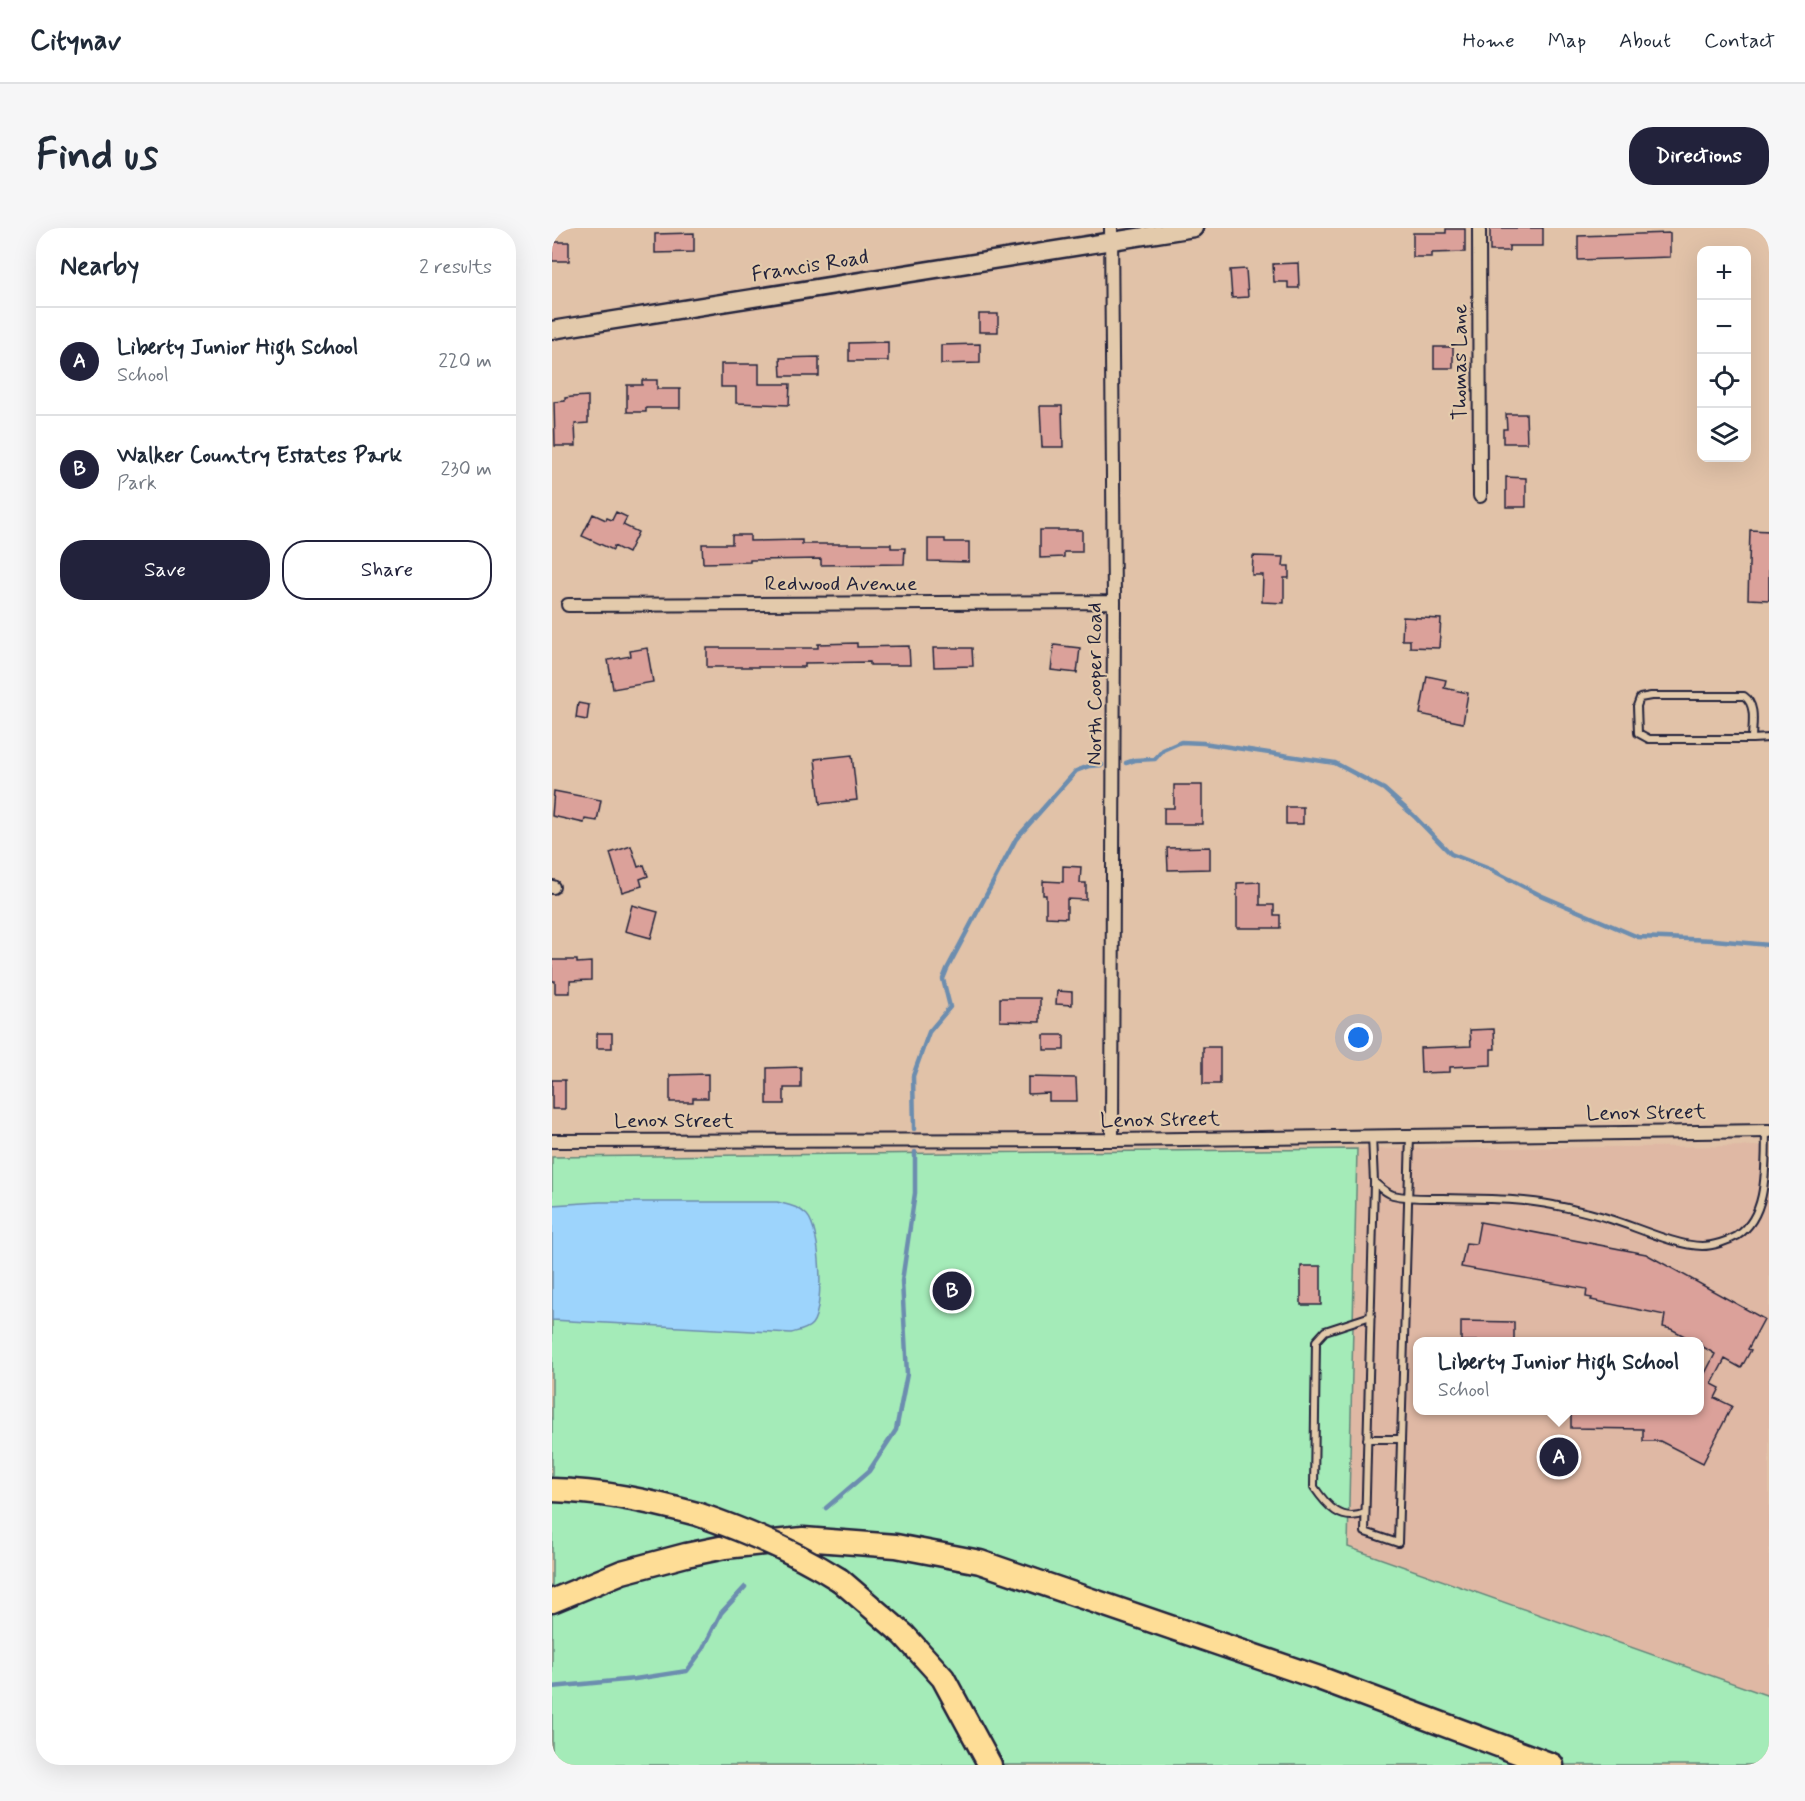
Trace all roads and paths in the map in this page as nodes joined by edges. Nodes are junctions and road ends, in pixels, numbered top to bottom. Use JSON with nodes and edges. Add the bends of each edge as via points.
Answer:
{"nodes":[{"id":1,"x":1194,"y":228,"type":"edge"},
{"id":2,"x":1479,"y":228,"type":"edge"},
{"id":3,"x":1111,"y":235,"type":"edge"},
{"id":4,"x":552,"y":330,"type":"edge"},
{"id":5,"x":1480,"y":496,"type":"dead end"},
{"id":6,"x":1114,"y":602,"type":"junction"},
{"id":7,"x":568,"y":605,"type":"dead end"},
{"id":8,"x":1769,"y":738,"type":"edge"},
{"id":9,"x":1752,"y":739,"type":"junction"},
{"id":10,"x":1767,"y":1131,"type":"edge"},
{"id":11,"x":1410,"y":1136,"type":"junction"},
{"id":12,"x":1372,"y":1137,"type":"junction"},
{"id":13,"x":1113,"y":1140,"type":"junction"},
{"id":14,"x":552,"y":1141,"type":"edge"},
{"id":15,"x":1374,"y":1182,"type":"junction"},
{"id":16,"x":1408,"y":1197,"type":"junction"},
{"id":17,"x":1371,"y":1316,"type":"junction"},
{"id":18,"x":1367,"y":1439,"type":"junction"},
{"id":19,"x":1401,"y":1439,"type":"junction"},
{"id":20,"x":552,"y":1490,"type":"edge"},
{"id":21,"x":1365,"y":1513,"type":"junction"},
{"id":22,"x":552,"y":1601,"type":"edge"},
{"id":23,"x":990,"y":1765,"type":"edge"},
{"id":24,"x":1552,"y":1765,"type":"edge"}],
"edges":[{"from":1,"to":3,"type":"street","name":"Francis Road"},
{"from":2,"to":5,"type":"street","name":"Thomas Lane"},
{"from":3,"to":4,"type":"street","name":"Francis Road"},
{"from":3,"to":6,"type":"street","name":"North Cooper Road"},
{"from":6,"to":7,"type":"street","name":"Redwood Avenue"},
{"from":6,"to":13,"type":"street","name":"North Cooper Road"},
{"from":8,"to":9,"type":"lane"},
{"from":9,"to":9,"type":"lane","via":[[1649,739],[1638,733],[1636,706],[1640,698],[1651,696],[1744,696],[1752,706]]},
{"from":10,"to":11,"type":"street","name":"Lenox Street"},
{"from":10,"to":16,"type":"lane","via":[[1764,1202],[1758,1214],[1738,1235],[1703,1246],[1550,1205]]},
{"from":11,"to":12,"type":"street","name":"Lenox Street"},
{"from":11,"to":16,"type":"lane"},
{"from":12,"to":13,"type":"street","name":"Lenox Street"},
{"from":12,"to":15,"type":"lane"},
{"from":13,"to":14,"type":"street","name":"Lenox Street"},
{"from":15,"to":16,"type":"lane","via":[[1390,1194]]},
{"from":15,"to":17,"type":"lane"},
{"from":16,"to":19,"type":"lane"},
{"from":17,"to":18,"type":"lane"},
{"from":17,"to":21,"type":"lane","via":[[1325,1331],[1316,1341],[1314,1487],[1325,1504],[1339,1515]]},
{"from":18,"to":19,"type":"lane"},
{"from":18,"to":21,"type":"lane"},
{"from":19,"to":21,"type":"lane","via":[[1398,1543],[1365,1532]]},
{"from":20,"to":23,"type":"highway","bridge":true,"via":[[645,1500],[697,1514],[738,1528],[840,1580],[904,1635],[943,1678]]},
{"from":22,"to":24,"type":"highway","via":[[622,1572],[725,1547],[803,1539],[896,1546],[980,1562],[1319,1678]]}]}
